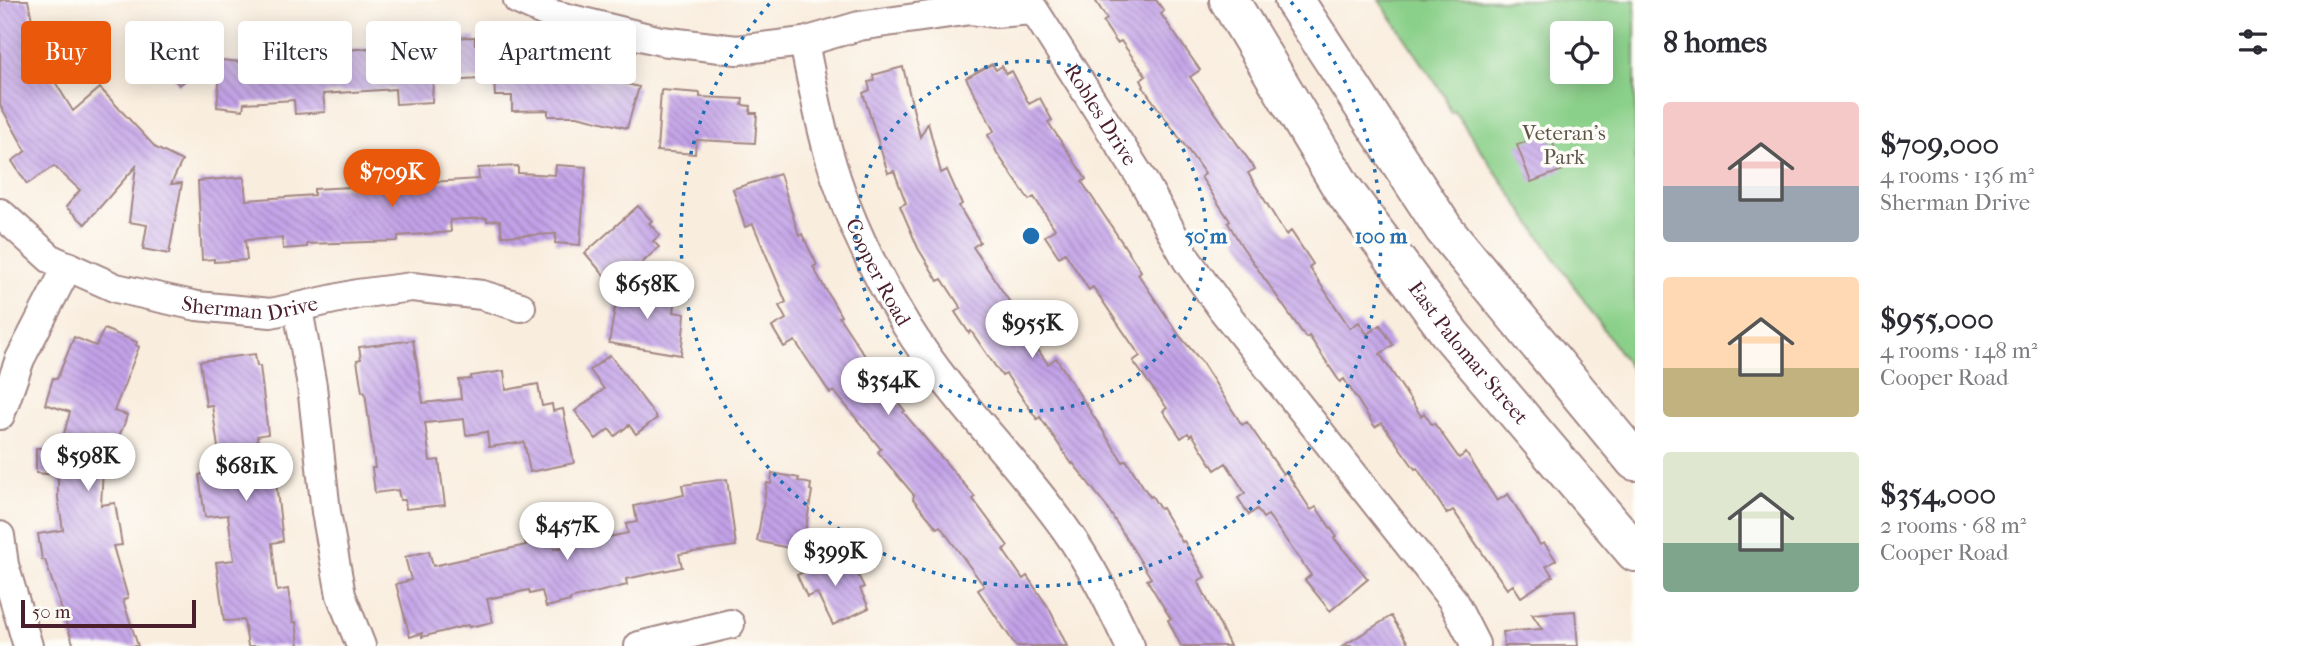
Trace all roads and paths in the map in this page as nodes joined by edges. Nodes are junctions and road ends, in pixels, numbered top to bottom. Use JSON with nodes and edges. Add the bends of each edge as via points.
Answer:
{"nodes":[{"id":1,"x":518,"y":0,"type":"edge"},
{"id":2,"x":1228,"y":0,"type":"edge"},
{"id":3,"x":1293,"y":0,"type":"edge"},
{"id":4,"x":804,"y":42,"type":"junction"},
{"id":5,"x":0,"y":213,"type":"edge"},
{"id":6,"x":68,"y":266,"type":"junction"},
{"id":7,"x":521,"y":307,"type":"dead end"},
{"id":8,"x":298,"y":309,"type":"junction"},
{"id":9,"x":0,"y":415,"type":"edge"},
{"id":10,"x":1635,"y":460,"type":"edge"},
{"id":11,"x":0,"y":536,"type":"edge"},
{"id":12,"x":1635,"y":552,"type":"edge"},
{"id":13,"x":730,"y":624,"type":"dead end"},
{"id":14,"x":1475,"y":645,"type":"edge"},
{"id":15,"x":28,"y":646,"type":"edge"},
{"id":16,"x":361,"y":646,"type":"edge"},
{"id":17,"x":639,"y":646,"type":"edge"},
{"id":18,"x":1130,"y":646,"type":"edge"}],
"edges":[{"from":1,"to":4,"type":"street","name":"Robles Drive","via":[[547,13],[661,41],[737,50]]},
{"from":2,"to":12,"type":"main road","name":"East Palomar Street","via":[[1342,188],[1451,335]]},
{"from":3,"to":10,"type":"main road","via":[[1444,229]]},
{"from":4,"to":14,"type":"street","name":"Robles Drive","via":[[859,26],[971,9],[994,13],[1034,10],[1145,184],[1187,260],[1452,598]]},
{"from":4,"to":18,"type":"street","name":"Cooper Road","via":[[829,154],[862,244],[924,350],[1067,531]]},
{"from":5,"to":6,"type":"street","name":"Sherman Drive","via":[[51,258]]},
{"from":6,"to":8,"type":"street","name":"Sherman Drive","via":[[116,288],[197,306],[271,313]]},
{"from":6,"to":9,"type":"street","via":[[20,359]]},
{"from":7,"to":8,"type":"street","name":"Sherman Drive","via":[[482,295],[412,287],[357,294]]},
{"from":8,"to":16,"type":"street","via":[[339,583]]},
{"from":11,"to":15,"type":"street"},
{"from":13,"to":17,"type":"street"}]}
